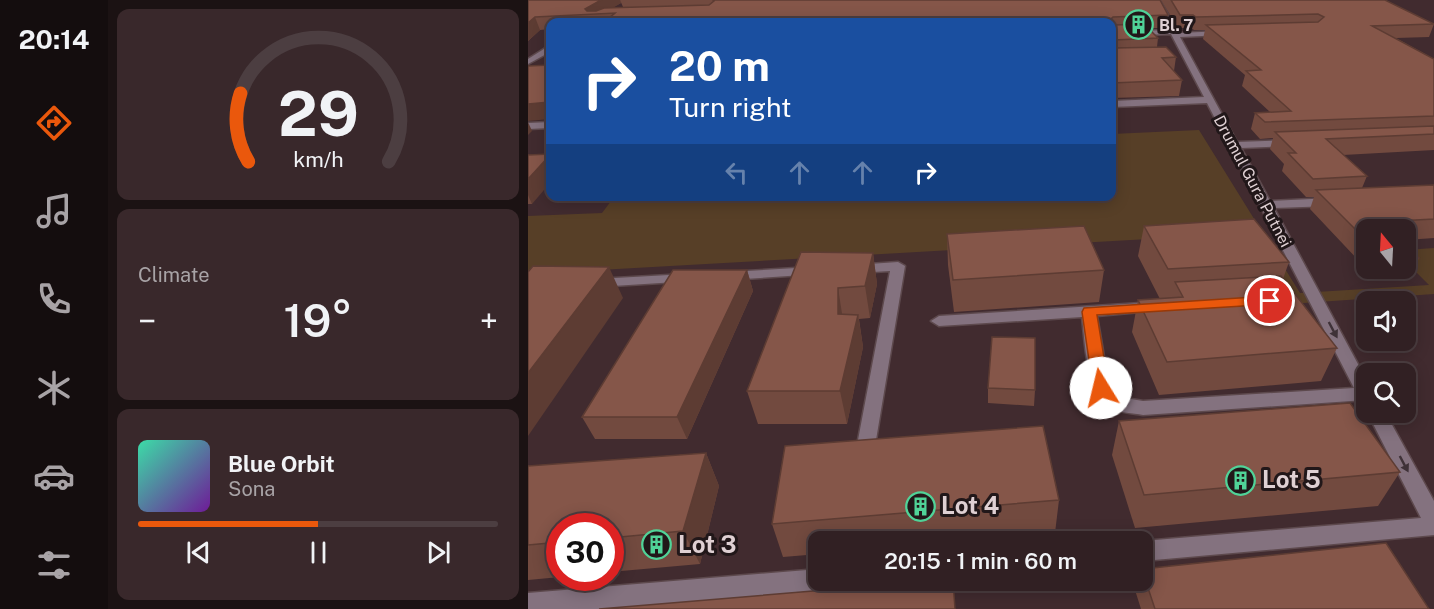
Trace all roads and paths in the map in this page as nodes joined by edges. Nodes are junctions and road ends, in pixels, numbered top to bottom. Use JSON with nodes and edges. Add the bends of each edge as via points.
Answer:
{"nodes":[{"id":1,"x":1157,"y":0,"type":"edge"},
{"id":2,"x":1175,"y":33,"type":"junction"},
{"id":3,"x":1234,"y":33,"type":"edge"},
{"id":4,"x":1116,"y":34,"type":"edge"},
{"id":5,"x":546,"y":53,"type":"edge"},
{"id":6,"x":528,"y":62,"type":"edge"},
{"id":7,"x":1211,"y":100,"type":"junction"},
{"id":8,"x":1116,"y":104,"type":"edge"},
{"id":9,"x":546,"y":125,"type":"edge"},
{"id":10,"x":528,"y":126,"type":"edge"},
{"id":11,"x":1305,"y":142,"type":"edge"},
{"id":12,"x":1234,"y":145,"type":"junction"},
{"id":13,"x":1350,"y":201,"type":"edge"},
{"id":14,"x":1266,"y":205,"type":"junction"},
{"id":15,"x":588,"y":283,"type":"edge"},
{"id":16,"x":1173,"y":306,"type":"edge"},
{"id":17,"x":1089,"y":312,"type":"junction"},
{"id":18,"x":939,"y":321,"type":"dead end"},
{"id":19,"x":1356,"y":377,"type":"edge"},
{"id":20,"x":1356,"y":395,"type":"edge"},
{"id":21,"x":1382,"y":423,"type":"edge"},
{"id":22,"x":867,"y":440,"type":"edge"},
{"id":23,"x":1434,"y":521,"type":"edge"},
{"id":24,"x":1434,"y":526,"type":"edge"},
{"id":25,"x":1153,"y":550,"type":"edge"},
{"id":26,"x":808,"y":580,"type":"edge"},
{"id":27,"x":528,"y":604,"type":"edge"}],
"edges":[{"from":1,"to":2,"type":"street","name":"Drumul Gura Putnei"},
{"from":2,"to":3,"type":"street"},
{"from":2,"to":4,"type":"street"},
{"from":2,"to":7,"type":"street","name":"Drumul Gura Putnei","via":[[1182,56]]},
{"from":5,"to":6,"type":"street"},
{"from":7,"to":8,"type":"street"},
{"from":7,"to":12,"type":"street","name":"Drumul Gura Putnei"},
{"from":9,"to":10,"type":"street"},
{"from":11,"to":12,"type":"street"},
{"from":12,"to":14,"type":"street","name":"Drumul Gura Putnei"},
{"from":13,"to":14,"type":"street"},
{"from":14,"to":19,"type":"street","name":"Drumul Gura Putnei","one_way":true,"via":[[1309,298]]},
{"from":15,"to":22,"type":"street","via":[[898,266]]},
{"from":16,"to":17,"type":"street"},
{"from":17,"to":18,"type":"street"},
{"from":17,"to":20,"type":"street","via":[[1101,388],[1114,403],[1143,408]]},
{"from":21,"to":23,"type":"street","one_way":true},
{"from":24,"to":25,"type":"street"},
{"from":26,"to":27,"type":"street"}]}
